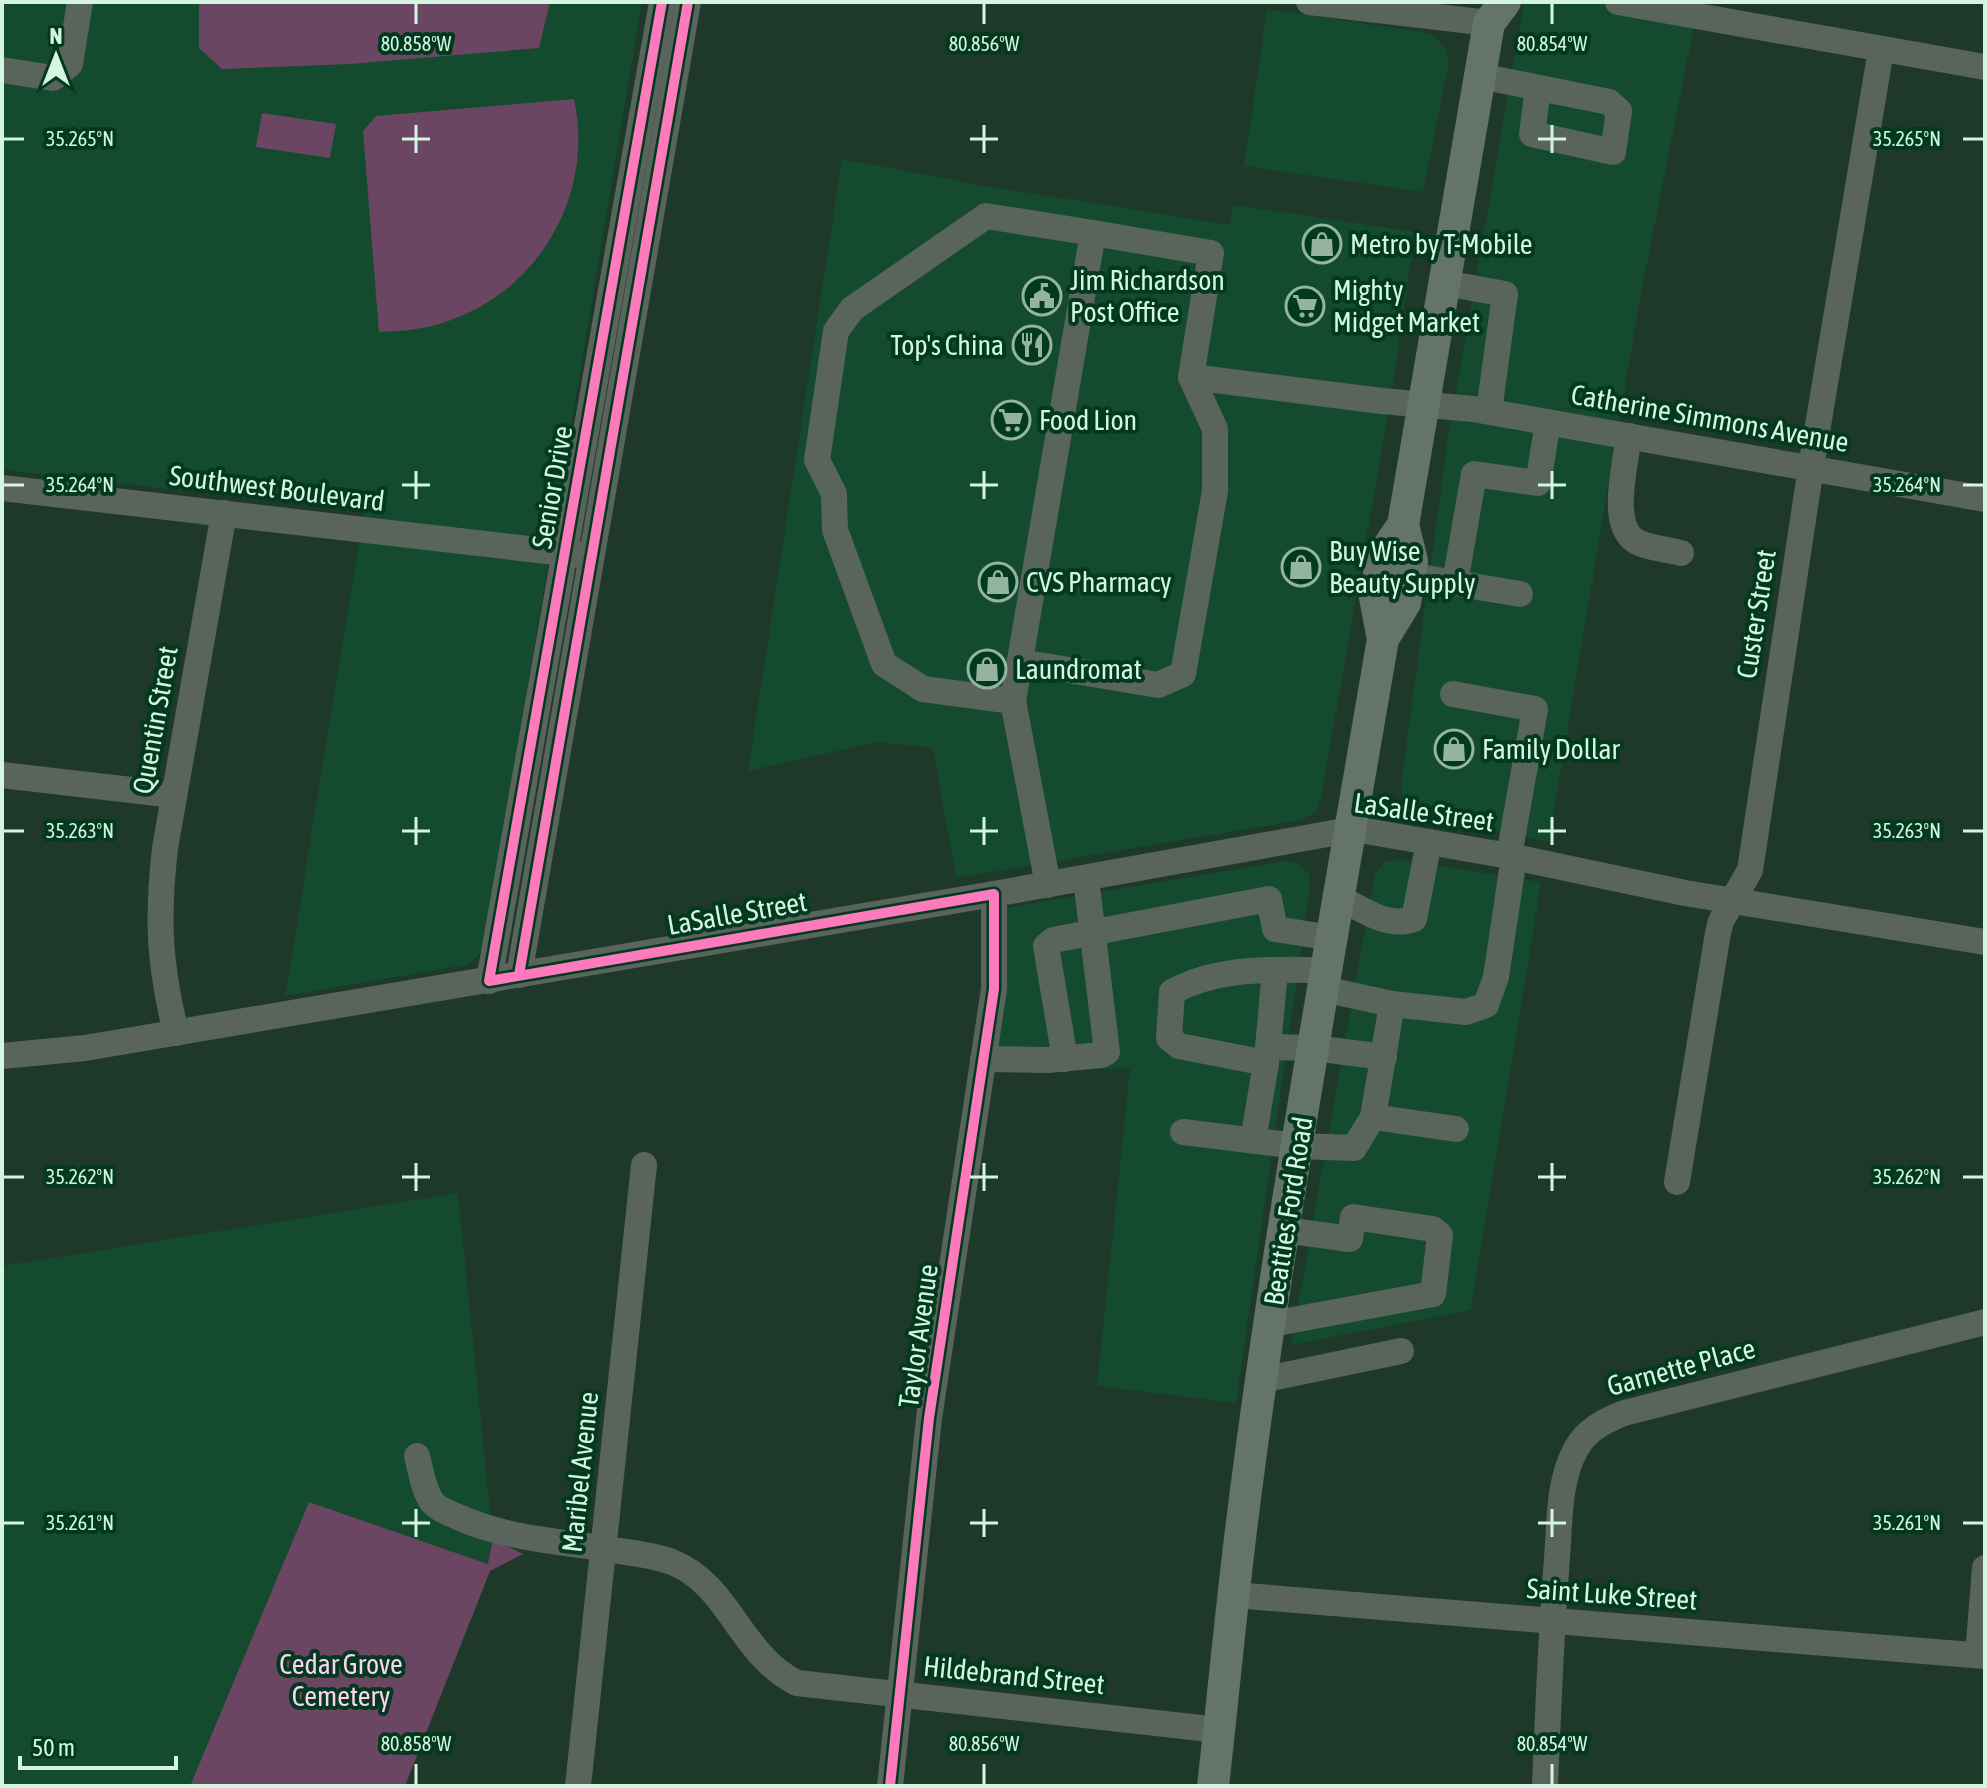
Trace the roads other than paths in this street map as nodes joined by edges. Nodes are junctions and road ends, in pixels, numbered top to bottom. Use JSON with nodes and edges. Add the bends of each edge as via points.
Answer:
{"nodes":[{"id":1,"x":80,"y":2,"type":"edge"},
{"id":2,"x":662,"y":2,"type":"edge"},
{"id":3,"x":688,"y":2,"type":"edge"},
{"id":4,"x":1309,"y":2,"type":"edge"},
{"id":5,"x":1618,"y":2,"type":"edge"},
{"id":6,"x":1492,"y":9,"type":"edge"},
{"id":7,"x":1881,"y":50,"type":"junction"},
{"id":8,"x":1985,"y":67,"type":"edge"},
{"id":9,"x":2,"y":70,"type":"edge"},
{"id":10,"x":1480,"y":76,"type":"junction"},
{"id":11,"x":1538,"y":88,"type":"dead end"},
{"id":12,"x":1093,"y":233,"type":"junction"},
{"id":13,"x":1445,"y":283,"type":"junction"},
{"id":14,"x":1191,"y":377,"type":"junction"},
{"id":15,"x":1424,"y":404,"type":"junction"},
{"id":16,"x":590,"y":407,"type":"junction"},
{"id":17,"x":1489,"y":411,"type":"junction"},
{"id":18,"x":617,"y":412,"type":"junction"},
{"id":19,"x":1548,"y":422,"type":"junction"},
{"id":20,"x":1629,"y":436,"type":"junction"},
{"id":21,"x":1811,"y":467,"type":"junction"},
{"id":22,"x":2,"y":488,"type":"edge"},
{"id":23,"x":1985,"y":499,"type":"edge"},
{"id":24,"x":224,"y":513,"type":"junction"},
{"id":25,"x":1403,"y":525,"type":"junction"},
{"id":26,"x":565,"y":553,"type":"junction"},
{"id":27,"x":1681,"y":553,"type":"dead end"},
{"id":28,"x":592,"y":557,"type":"junction"},
{"id":29,"x":1409,"y":575,"type":"junction"},
{"id":30,"x":1455,"y":583,"type":"junction"},
{"id":31,"x":1520,"y":594,"type":"dead end"},
{"id":32,"x":1383,"y":639,"type":"junction"},
{"id":33,"x":1021,"y":662,"type":"junction"},
{"id":34,"x":1453,"y":694,"type":"dead end"},
{"id":35,"x":1013,"y":701,"type":"junction"},
{"id":36,"x":2,"y":775,"type":"edge"},
{"id":37,"x":174,"y":795,"type":"junction"},
{"id":38,"x":1350,"y":830,"type":"junction"},
{"id":39,"x":1429,"y":842,"type":"junction"},
{"id":40,"x":1512,"y":856,"type":"junction"},
{"id":41,"x":1086,"y":878,"type":"junction"},
{"id":42,"x":1048,"y":885,"type":"junction"},
{"id":43,"x":994,"y":894,"type":"junction"},
{"id":44,"x":1338,"y":897,"type":"junction"},
{"id":45,"x":1732,"y":901,"type":"junction"},
{"id":46,"x":1093,"y":932,"type":"junction"},
{"id":47,"x":1332,"y":938,"type":"junction"},
{"id":48,"x":1985,"y":942,"type":"edge"},
{"id":49,"x":1275,"y":970,"type":"junction"},
{"id":50,"x":519,"y":975,"type":"junction"},
{"id":51,"x":1324,"y":980,"type":"junction"},
{"id":52,"x":489,"y":981,"type":"junction"},
{"id":53,"x":1392,"y":1004,"type":"junction"},
{"id":54,"x":176,"y":1033,"type":"junction"},
{"id":55,"x":1314,"y":1048,"type":"junction"},
{"id":56,"x":1267,"y":1055,"type":"junction"},
{"id":57,"x":2,"y":1056,"type":"edge"},
{"id":58,"x":1384,"y":1057,"type":"junction"},
{"id":59,"x":983,"y":1059,"type":"junction"},
{"id":60,"x":1065,"y":1059,"type":"junction"},
{"id":61,"x":1373,"y":1117,"type":"junction"},
{"id":62,"x":1456,"y":1129,"type":"dead end"},
{"id":63,"x":1183,"y":1132,"type":"dead end"},
{"id":64,"x":1253,"y":1141,"type":"junction"},
{"id":65,"x":1298,"y":1146,"type":"junction"},
{"id":66,"x":644,"y":1165,"type":"dead end"},
{"id":67,"x":1677,"y":1182,"type":"dead end"},
{"id":68,"x":1285,"y":1230,"type":"junction"},
{"id":69,"x":1985,"y":1322,"type":"edge"},
{"id":70,"x":1271,"y":1324,"type":"junction"},
{"id":71,"x":1401,"y":1351,"type":"dead end"},
{"id":72,"x":1262,"y":1380,"type":"junction"},
{"id":73,"x":417,"y":1456,"type":"dead end"},
{"id":74,"x":604,"y":1548,"type":"junction"},
{"id":75,"x":1985,"y":1568,"type":"edge"},
{"id":76,"x":1234,"y":1595,"type":"junction"},
{"id":77,"x":1552,"y":1622,"type":"junction"},
{"id":78,"x":1982,"y":1656,"type":"edge"},
{"id":79,"x":900,"y":1695,"type":"junction"},
{"id":80,"x":1219,"y":1730,"type":"junction"},
{"id":81,"x":578,"y":1786,"type":"edge"},
{"id":82,"x":890,"y":1786,"type":"edge"},
{"id":83,"x":1213,"y":1786,"type":"edge"},
{"id":84,"x":1545,"y":1786,"type":"edge"}],
"edges":[{"from":1,"to":9,"type":"street","via":[[70,64],[53,78]]},
{"from":2,"to":16,"type":"street","name":"Senior Drive"},
{"from":3,"to":18,"type":"street","name":"Senior Drive"},
{"from":4,"to":6,"type":"street"},
{"from":5,"to":7,"type":"street"},
{"from":6,"to":10,"type":"main road","name":"Beatties Ford Road"},
{"from":7,"to":8,"type":"street"},
{"from":7,"to":21,"type":"street","name":"Custer Street"},
{"from":10,"to":11,"type":"street"},
{"from":10,"to":13,"type":"main road","name":"Beatties Ford Road"},
{"from":12,"to":14,"type":"street","via":[[1211,253]]},
{"from":12,"to":33,"type":"street"},
{"from":12,"to":35,"type":"street","via":[[986,216],[852,309],[836,331],[817,460],[834,494],[835,530],[884,664],[923,689]]},
{"from":13,"to":15,"type":"main road","name":"Beatties Ford Road"},
{"from":13,"to":17,"type":"street","via":[[1505,294]]},
{"from":14,"to":15,"type":"street","name":"Catherine Simmons Avenue"},
{"from":14,"to":33,"type":"street","via":[[1215,429],[1215,491],[1183,674],[1158,685]]},
{"from":15,"to":17,"type":"street","name":"Catherine Simmons Avenue"},
{"from":15,"to":25,"type":"main road","name":"Beatties Ford Road"},
{"from":16,"to":18,"type":"street"},
{"from":16,"to":26,"type":"street","name":"Senior Drive"},
{"from":17,"to":19,"type":"street","name":"Catherine Simmons Avenue"},
{"from":18,"to":28,"type":"street","name":"Senior Drive"},
{"from":19,"to":20,"type":"street","name":"Catherine Simmons Avenue"},
{"from":19,"to":30,"type":"street","via":[[1538,483],[1474,474]]},
{"from":20,"to":21,"type":"street","name":"Catherine Simmons Avenue"},
{"from":20,"to":27,"type":"street","via":[[1620,506],[1624,528],[1634,541]]},
{"from":21,"to":23,"type":"street","name":"Catherine Simmons Avenue"},
{"from":21,"to":45,"type":"street","name":"Custer Street","via":[[1750,870]]},
{"from":22,"to":24,"type":"street","name":"Southwest Boulevard"},
{"from":24,"to":26,"type":"street","name":"Southwest Boulevard"},
{"from":24,"to":37,"type":"street","name":"Quentin Street"},
{"from":25,"to":29,"type":"main road","name":"Beatties Ford Road","via":[[1412,561]]},
{"from":25,"to":32,"type":"main road","name":"Beatties Ford Road","via":[[1379,570],[1375,598]]},
{"from":26,"to":28,"type":"street","name":"Southwest Boulevard"},
{"from":26,"to":52,"type":"street","name":"Senior Drive"},
{"from":28,"to":50,"type":"street","name":"Senior Drive"},
{"from":29,"to":30,"type":"street"},
{"from":29,"to":32,"type":"main road","name":"Beatties Ford Road","via":[[1405,603]]},
{"from":30,"to":31,"type":"street"},
{"from":32,"to":38,"type":"main road","name":"Beatties Ford Road"},
{"from":33,"to":35,"type":"street"},
{"from":34,"to":40,"type":"street","via":[[1535,709]]},
{"from":35,"to":42,"type":"street"},
{"from":36,"to":37,"type":"street"},
{"from":37,"to":54,"type":"street","name":"Quentin Street","via":[[158,922]]},
{"from":38,"to":39,"type":"street","name":"LaSalle Street"},
{"from":38,"to":41,"type":"street","name":"LaSalle Street"},
{"from":38,"to":44,"type":"main road","name":"Beatties Ford Road"},
{"from":39,"to":40,"type":"street","name":"LaSalle Street"},
{"from":39,"to":44,"type":"street","via":[[1414,919],[1383,920]]},
{"from":40,"to":45,"type":"street","name":"LaSalle Street"},
{"from":40,"to":53,"type":"street","via":[[1496,977],[1486,1005],[1466,1012]]},
{"from":41,"to":42,"type":"street","name":"LaSalle Street"},
{"from":41,"to":46,"type":"street"},
{"from":42,"to":43,"type":"street","name":"LaSalle Street"},
{"from":43,"to":50,"type":"street","name":"LaSalle Street"},
{"from":43,"to":59,"type":"street","name":"Taylor Avenue","via":[[994,989]]},
{"from":44,"to":47,"type":"main road","name":"Beatties Ford Road"},
{"from":45,"to":48,"type":"street","name":"LaSalle Street"},
{"from":45,"to":67,"type":"street","name":"Custer Street","via":[[1718,933]]},
{"from":46,"to":47,"type":"street","via":[[1269,899],[1275,929]]},
{"from":46,"to":60,"type":"street","via":[[1107,1052]]},
{"from":46,"to":60,"type":"street","via":[[1046,946]]},
{"from":47,"to":51,"type":"main road","name":"Beatties Ford Road"},
{"from":49,"to":51,"type":"street"},
{"from":49,"to":56,"type":"street"},
{"from":49,"to":56,"type":"street","via":[[1214,975],[1172,992],[1169,1038],[1179,1046]]},
{"from":50,"to":52,"type":"street","name":"LaSalle Street"},
{"from":51,"to":53,"type":"street"},
{"from":51,"to":55,"type":"main road","name":"Beatties Ford Road"},
{"from":52,"to":54,"type":"street","name":"LaSalle Street"},
{"from":53,"to":58,"type":"street"},
{"from":54,"to":57,"type":"street","name":"LaSalle Street"},
{"from":55,"to":56,"type":"street"},
{"from":55,"to":58,"type":"street"},
{"from":55,"to":65,"type":"main road","name":"Beatties Ford Road"},
{"from":56,"to":64,"type":"street"},
{"from":58,"to":61,"type":"street"},
{"from":59,"to":60,"type":"street"},
{"from":59,"to":79,"type":"street","name":"Taylor Avenue","via":[[929,1418]]},
{"from":61,"to":62,"type":"street"},
{"from":61,"to":65,"type":"street","via":[[1354,1148]]},
{"from":63,"to":64,"type":"street"},
{"from":64,"to":65,"type":"street"},
{"from":65,"to":68,"type":"main road","name":"Beatties Ford Road"},
{"from":66,"to":74,"type":"street","name":"Maribel Avenue"},
{"from":68,"to":70,"type":"main road","name":"Beatties Ford Road"},
{"from":68,"to":70,"type":"street","via":[[1350,1239],[1353,1217],[1433,1229],[1440,1235],[1433,1294]]},
{"from":69,"to":77,"type":"street","name":"Garnette Place","via":[[1602,1422],[1583,1437],[1563,1486]]},
{"from":70,"to":72,"type":"main road","name":"Beatties Ford Road"},
{"from":71,"to":72,"type":"street"},
{"from":72,"to":76,"type":"main road","name":"Beatties Ford Road"},
{"from":73,"to":74,"type":"street","name":"Hildebrand Street","via":[[430,1499],[447,1512],[514,1536]]},
{"from":74,"to":79,"type":"street","name":"Hildebrand Street","via":[[649,1555],[696,1576],[762,1659],[797,1683]]},
{"from":74,"to":81,"type":"street","name":"Maribel Avenue"},
{"from":75,"to":78,"type":"street"},
{"from":76,"to":77,"type":"street","name":"Saint Luke Street"},
{"from":76,"to":80,"type":"main road","name":"Beatties Ford Road"},
{"from":77,"to":78,"type":"street","name":"Saint Luke Street"},
{"from":77,"to":84,"type":"street","name":"Garnette Place"},
{"from":79,"to":80,"type":"street","name":"Hildebrand Street"},
{"from":79,"to":82,"type":"street","name":"Taylor Avenue"},
{"from":80,"to":83,"type":"main road","name":"Beatties Ford Road"}]}
